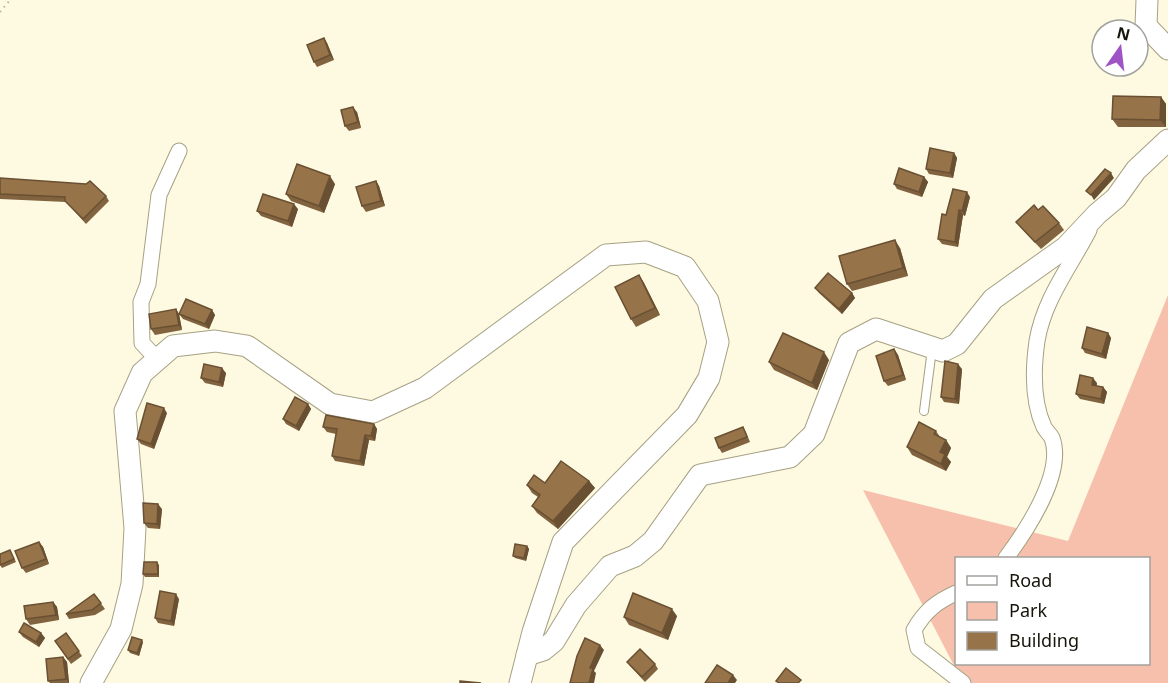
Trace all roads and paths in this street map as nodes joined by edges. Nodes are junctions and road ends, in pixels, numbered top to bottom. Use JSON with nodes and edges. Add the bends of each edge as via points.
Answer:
{"nodes":[{"id":1,"x":10,"y":0,"type":"edge"},
{"id":2,"x":1147,"y":0,"type":"edge"},
{"id":3,"x":0,"y":12,"type":"edge"},
{"id":4,"x":1168,"y":49,"type":"edge"},
{"id":5,"x":1168,"y":140,"type":"edge"},
{"id":6,"x":179,"y":151,"type":"dead end"},
{"id":7,"x":1097,"y":214,"type":"junction"},
{"id":8,"x":932,"y":347,"type":"junction"},
{"id":9,"x":157,"y":359,"type":"junction"},
{"id":10,"x":924,"y":411,"type":"dead end"},
{"id":11,"x":1007,"y":557,"type":"edge"},
{"id":12,"x":955,"y":594,"type":"edge"},
{"id":13,"x":527,"y":656,"type":"junction"},
{"id":14,"x":91,"y":683,"type":"edge"},
{"id":15,"x":520,"y":683,"type":"edge"},
{"id":16,"x":963,"y":683,"type":"edge"}],
"edges":[{"from":1,"to":3,"type":"path"},
{"from":2,"to":4,"type":"main road","via":[[1146,26]]},
{"from":5,"to":7,"type":"main road"},
{"from":6,"to":9,"type":"street","via":[[159,195],[148,284],[141,303],[142,343]]},
{"from":7,"to":8,"type":"main road","via":[[1066,247],[993,299],[957,344],[943,351]]},
{"from":7,"to":11,"type":"street","via":[[1043,316],[1034,390],[1044,427],[1052,439],[1054,461],[1040,504]]},
{"from":8,"to":10,"type":"lane"},
{"from":8,"to":13,"type":"main road","via":[[876,329],[849,343],[814,434],[790,457],[700,475],[653,541],[635,556],[610,566],[576,605],[554,640]]},
{"from":9,"to":13,"type":"main road","via":[[173,346],[214,341],[247,346],[330,404],[373,412],[425,388],[606,255],[646,252],[685,267],[708,301],[718,342],[709,378],[687,415],[562,542]]},
{"from":9,"to":14,"type":"main road","via":[[142,373],[125,411],[135,528],[132,584],[121,629]]},
{"from":12,"to":16,"type":"street","via":[[924,612],[914,630],[918,648]]},
{"from":13,"to":15,"type":"main road"}]}
